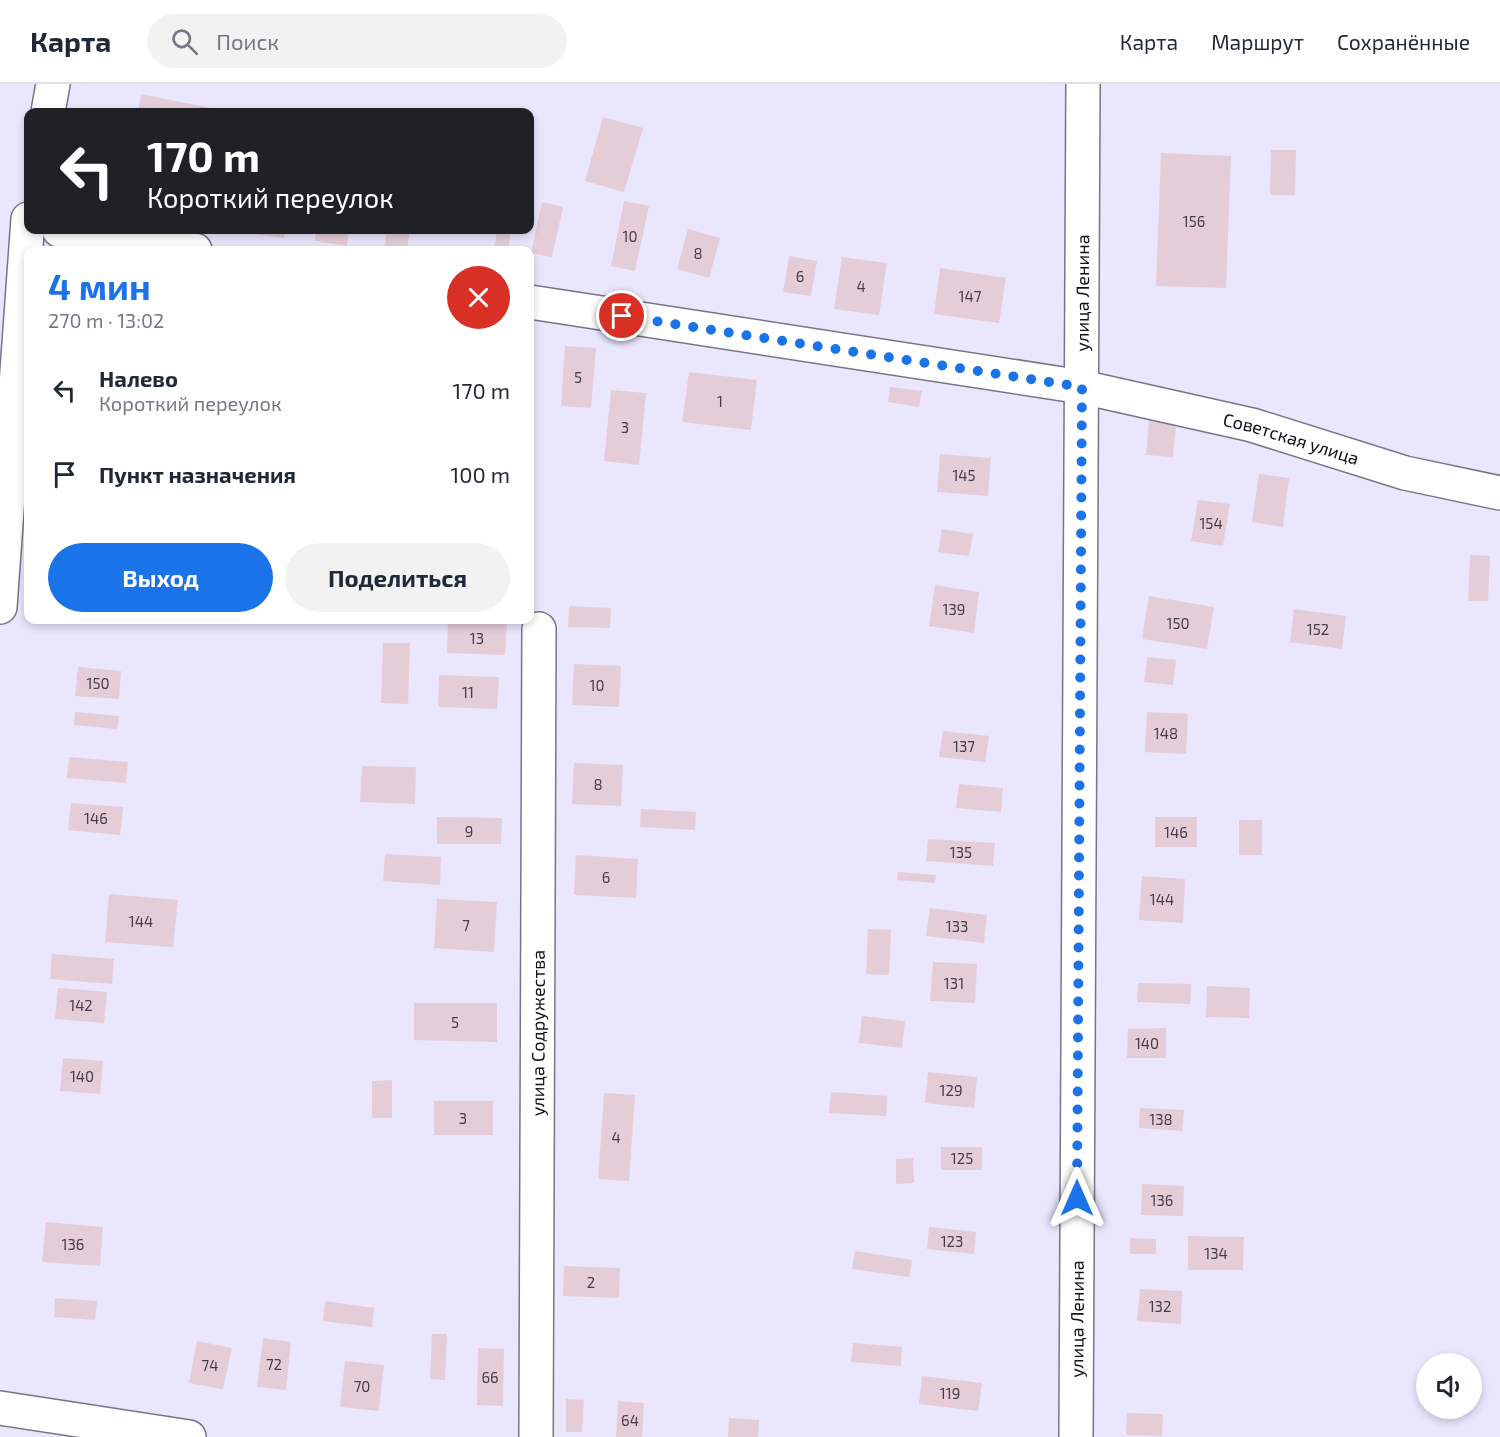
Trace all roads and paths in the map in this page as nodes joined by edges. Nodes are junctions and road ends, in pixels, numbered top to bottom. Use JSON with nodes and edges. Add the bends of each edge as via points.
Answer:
{"nodes":[{"id":1,"x":53,"y":84,"type":"edge"},
{"id":2,"x":1083,"y":84,"type":"edge"},
{"id":3,"x":49,"y":108,"type":"edge"},
{"id":4,"x":97,"y":234,"type":"edge"},
{"id":5,"x":170,"y":246,"type":"edge"},
{"id":6,"x":24,"y":289,"type":"edge"},
{"id":7,"x":534,"y":303,"type":"edge"},
{"id":8,"x":1082,"y":387,"type":"junction"},
{"id":9,"x":1500,"y":493,"type":"edge"},
{"id":10,"x":0,"y":607,"type":"edge"},
{"id":11,"x":539,"y":629,"type":"dead end"},
{"id":12,"x":0,"y":1408,"type":"edge"},
{"id":13,"x":189,"y":1437,"type":"edge"},
{"id":14,"x":536,"y":1437,"type":"edge"},
{"id":15,"x":1076,"y":1437,"type":"edge"}],
"edges":[{"from":1,"to":3,"type":"street"},
{"from":2,"to":8,"type":"street","name":"улица Ленина"},
{"from":4,"to":5,"type":"street"},
{"from":6,"to":10,"type":"street"},
{"from":7,"to":8,"type":"street","name":"Советская улица"},
{"from":8,"to":9,"type":"street","name":"Советская улица","via":[[1252,425],[1405,473]]},
{"from":8,"to":15,"type":"street","name":"улица Ленина"},
{"from":11,"to":14,"type":"street","name":"улица Содружества"},
{"from":12,"to":13,"type":"street"}]}
